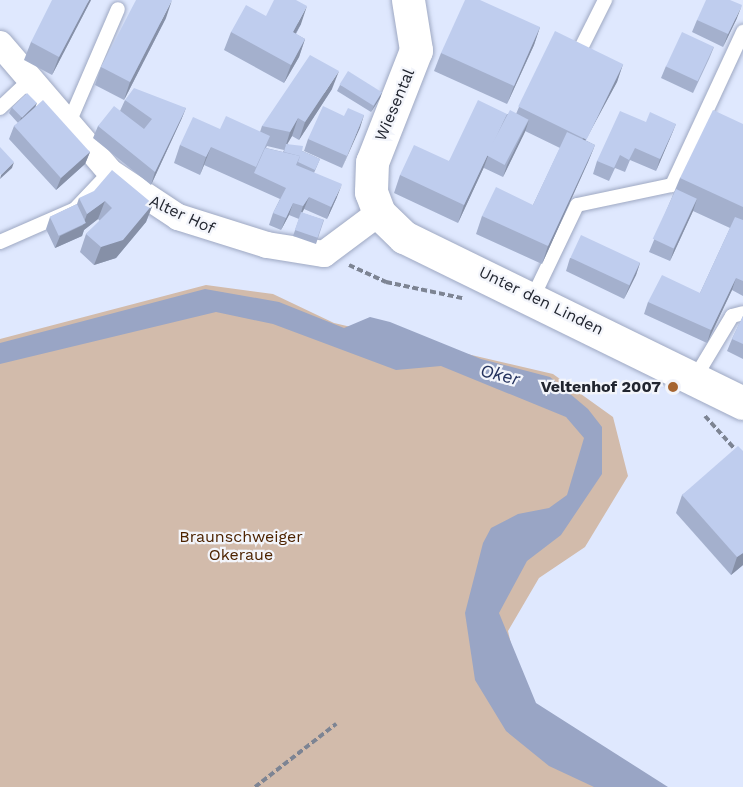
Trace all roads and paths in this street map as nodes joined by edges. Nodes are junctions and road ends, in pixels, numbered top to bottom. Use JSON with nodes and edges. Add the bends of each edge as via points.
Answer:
{"nodes":[{"id":1,"x":605,"y":0,"type":"edge"},
{"id":2,"x":411,"y":2,"type":"edge"},
{"id":3,"x":118,"y":9,"type":"dead end"},
{"id":4,"x":743,"y":32,"type":"edge"},
{"id":5,"x":0,"y":44,"type":"edge"},
{"id":6,"x":577,"y":56,"type":"edge"},
{"id":7,"x":29,"y":81,"type":"junction"},
{"id":8,"x":0,"y":108,"type":"edge"},
{"id":9,"x":68,"y":125,"type":"junction"},
{"id":10,"x":110,"y":172,"type":"junction"},
{"id":11,"x":379,"y":213,"type":"junction"},
{"id":12,"x":0,"y":242,"type":"edge"},
{"id":13,"x":324,"y":254,"type":"junction"},
{"id":14,"x":533,"y":297,"type":"junction"},
{"id":15,"x":468,"y":299,"type":"dead end"},
{"id":16,"x":743,"y":313,"type":"edge"},
{"id":17,"x":696,"y":376,"type":"junction"},
{"id":18,"x":743,"y":403,"type":"edge"},
{"id":19,"x":701,"y":412,"type":"dead end"},
{"id":20,"x":743,"y":458,"type":"edge"},
{"id":21,"x":336,"y":724,"type":"dead end"},
{"id":22,"x":255,"y":787,"type":"edge"}],
"edges":[{"from":1,"to":6,"type":"lane"},
{"from":2,"to":11,"type":"street","name":"Wiesental","via":[[416,50],[369,175]]},
{"from":3,"to":9,"type":"lane"},
{"from":4,"to":14,"type":"lane","via":[[672,185],[577,205]]},
{"from":5,"to":7,"type":"street","name":"Alter Hof"},
{"from":7,"to":8,"type":"lane"},
{"from":7,"to":9,"type":"street","name":"Alter Hof"},
{"from":9,"to":10,"type":"street","name":"Alter Hof"},
{"from":10,"to":12,"type":"lane","via":[[75,209]]},
{"from":10,"to":13,"type":"street","name":"Alter Hof","via":[[152,203],[197,225],[267,245]]},
{"from":11,"to":13,"type":"street"},
{"from":11,"to":14,"type":"street","name":"Unter den Linden","via":[[404,237]]},
{"from":13,"to":15,"type":"path","via":[[386,282]]},
{"from":14,"to":17,"type":"street","name":"Unter den Linden"},
{"from":16,"to":17,"type":"lane","via":[[732,316]]},
{"from":17,"to":18,"type":"street","name":"Unter den Linden"},
{"from":19,"to":20,"type":"path"},
{"from":21,"to":22,"type":"path"}]}
